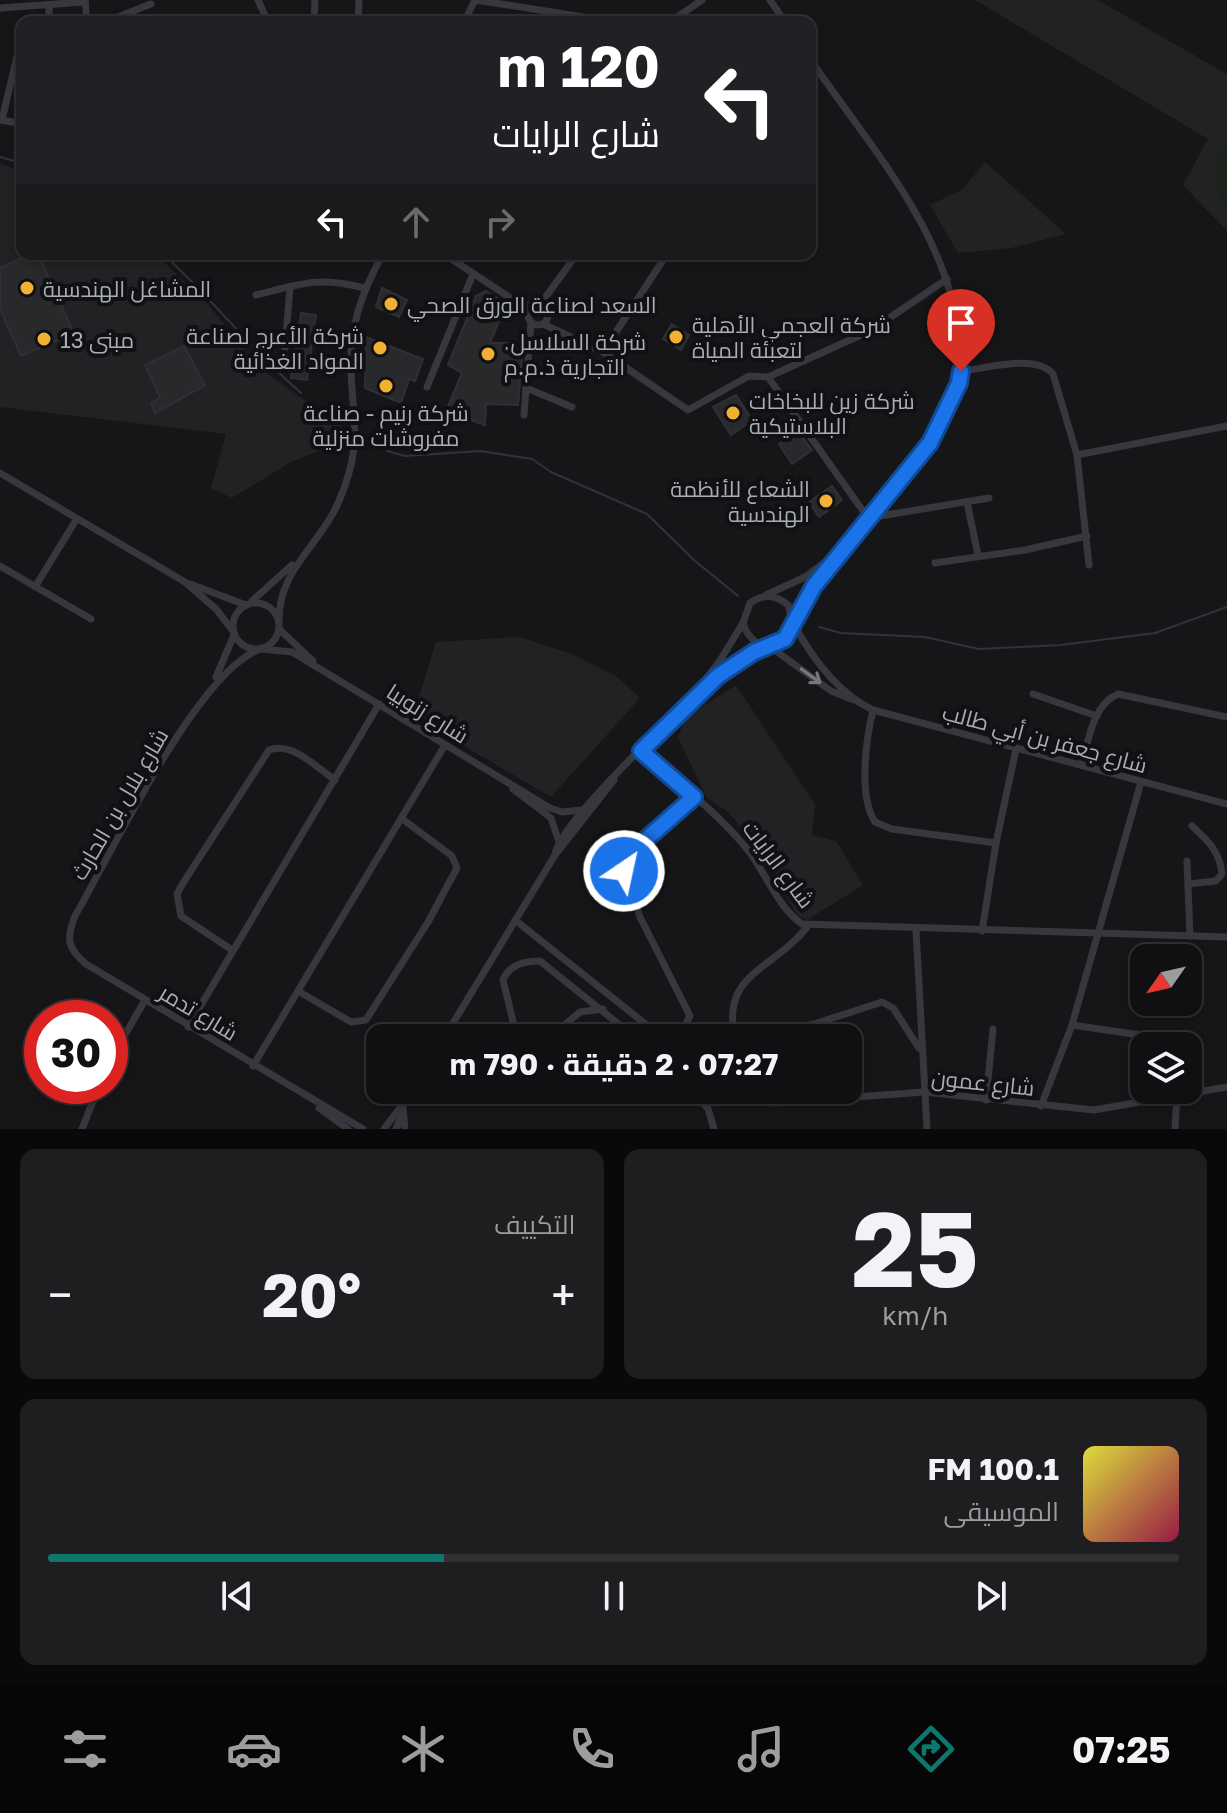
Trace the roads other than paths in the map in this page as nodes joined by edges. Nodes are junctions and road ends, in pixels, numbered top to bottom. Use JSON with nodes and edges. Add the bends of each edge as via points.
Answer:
{"nodes":[{"id":1,"x":476,"y":0,"type":"edge"},
{"id":2,"x":553,"y":0,"type":"edge"},
{"id":3,"x":702,"y":0,"type":"edge"},
{"id":4,"x":85,"y":1,"type":"edge"},
{"id":5,"x":151,"y":4,"type":"dead end"},
{"id":6,"x":49,"y":6,"type":"junction"},
{"id":7,"x":0,"y":8,"type":"edge"},
{"id":8,"x":550,"y":10,"type":"junction"},
{"id":9,"x":49,"y":16,"type":"edge"},
{"id":10,"x":120,"y":16,"type":"edge"},
{"id":11,"x":582,"y":16,"type":"edge"},
{"id":12,"x":679,"y":16,"type":"edge"},
{"id":13,"x":16,"y":60,"type":"edge"},
{"id":14,"x":816,"y":67,"type":"edge"},
{"id":15,"x":1,"y":120,"type":"edge"},
{"id":16,"x":380,"y":260,"type":"edge"},
{"id":17,"x":453,"y":260,"type":"edge"},
{"id":18,"x":573,"y":260,"type":"edge"},
{"id":19,"x":663,"y":260,"type":"edge"},
{"id":20,"x":473,"y":274,"type":"junction"},
{"id":21,"x":947,"y":279,"type":"junction"},
{"id":22,"x":290,"y":287,"type":"junction"},
{"id":23,"x":364,"y":288,"type":"junction"},
{"id":24,"x":256,"y":295,"type":"dead end"},
{"id":25,"x":515,"y":301,"type":"junction"},
{"id":26,"x":542,"y":309,"type":"junction"},
{"id":27,"x":535,"y":322,"type":"junction"},
{"id":28,"x":567,"y":334,"type":"junction"},
{"id":29,"x":285,"y":348,"type":"dead end"},
{"id":30,"x":603,"y":352,"type":"junction"},
{"id":31,"x":961,"y":371,"type":"junction"},
{"id":32,"x":768,"y":377,"type":"junction"},
{"id":33,"x":427,"y":387,"type":"dead end"},
{"id":34,"x":526,"y":388,"type":"junction"},
{"id":35,"x":572,"y":407,"type":"dead end"},
{"id":36,"x":524,"y":415,"type":"dead end"},
{"id":37,"x":1227,"y":426,"type":"edge"},
{"id":38,"x":1077,"y":455,"type":"junction"},
{"id":39,"x":0,"y":473,"type":"edge"},
{"id":40,"x":989,"y":498,"type":"dead end"},
{"id":41,"x":967,"y":502,"type":"junction"},
{"id":42,"x":868,"y":518,"type":"junction"},
{"id":43,"x":76,"y":520,"type":"junction"},
{"id":44,"x":1087,"y":536,"type":"junction"},
{"id":45,"x":845,"y":546,"type":"junction"},
{"id":46,"x":978,"y":555,"type":"junction"},
{"id":47,"x":299,"y":558,"type":"junction"},
{"id":48,"x":935,"y":563,"type":"dead end"},
{"id":49,"x":1089,"y":565,"type":"dead end"},
{"id":50,"x":0,"y":566,"type":"edge"},
{"id":51,"x":185,"y":582,"type":"junction"},
{"id":52,"x":35,"y":587,"type":"junction"},
{"id":53,"x":763,"y":596,"type":"junction"},
{"id":54,"x":248,"y":604,"type":"junction"},
{"id":55,"x":91,"y":619,"type":"dead end"},
{"id":56,"x":793,"y":622,"type":"junction"},
{"id":57,"x":743,"y":623,"type":"junction"},
{"id":58,"x":279,"y":625,"type":"junction"},
{"id":59,"x":233,"y":633,"type":"junction"},
{"id":60,"x":768,"y":646,"type":"junction"},
{"id":61,"x":260,"y":650,"type":"junction"},
{"id":62,"x":227,"y":653,"type":"junction"},
{"id":63,"x":235,"y":663,"type":"junction"},
{"id":64,"x":324,"y":670,"type":"junction"},
{"id":65,"x":213,"y":684,"type":"junction"},
{"id":66,"x":1033,"y":694,"type":"dead end"},
{"id":67,"x":689,"y":701,"type":"junction"},
{"id":68,"x":856,"y":701,"type":"junction"},
{"id":69,"x":379,"y":704,"type":"junction"},
{"id":70,"x":873,"y":710,"type":"junction"},
{"id":71,"x":1097,"y":716,"type":"junction"},
{"id":72,"x":1227,"y":717,"type":"edge"},
{"id":73,"x":445,"y":745,"type":"junction"},
{"id":74,"x":1016,"y":749,"type":"junction"},
{"id":75,"x":641,"y":751,"type":"junction"},
{"id":76,"x":1081,"y":765,"type":"junction"},
{"id":77,"x":335,"y":780,"type":"junction"},
{"id":78,"x":614,"y":780,"type":"junction"},
{"id":79,"x":1141,"y":782,"type":"junction"},
{"id":80,"x":512,"y":787,"type":"junction"},
{"id":81,"x":694,"y":797,"type":"junction"},
{"id":82,"x":1227,"y":804,"type":"edge"},
{"id":83,"x":582,"y":810,"type":"junction"},
{"id":84,"x":401,"y":818,"type":"junction"},
{"id":85,"x":1192,"y":826,"type":"dead end"},
{"id":86,"x":559,"y":842,"type":"junction"},
{"id":87,"x":996,"y":843,"type":"junction"},
{"id":88,"x":555,"y":855,"type":"junction"},
{"id":89,"x":1187,"y":861,"type":"dead end"},
{"id":90,"x":1188,"y":884,"type":"junction"},
{"id":91,"x":515,"y":920,"type":"junction"},
{"id":92,"x":808,"y":926,"type":"junction"},
{"id":93,"x":916,"y":930,"type":"junction"},
{"id":94,"x":982,"y":931,"type":"junction"},
{"id":95,"x":1099,"y":936,"type":"junction"},
{"id":96,"x":1190,"y":936,"type":"junction"},
{"id":97,"x":1227,"y":937,"type":"edge"},
{"id":98,"x":69,"y":946,"type":"joint"},
{"id":99,"x":232,"y":950,"type":"junction"},
{"id":100,"x":298,"y":991,"type":"junction"},
{"id":101,"x":145,"y":1000,"type":"junction"},
{"id":102,"x":603,"y":1009,"type":"junction"},
{"id":103,"x":452,"y":1024,"type":"edge"},
{"id":104,"x":513,"y":1024,"type":"edge"},
{"id":105,"x":566,"y":1024,"type":"edge"},
{"id":106,"x":620,"y":1024,"type":"edge"},
{"id":107,"x":645,"y":1024,"type":"edge"},
{"id":108,"x":686,"y":1024,"type":"edge"},
{"id":109,"x":733,"y":1024,"type":"edge"},
{"id":110,"x":811,"y":1024,"type":"edge"},
{"id":111,"x":1072,"y":1025,"type":"junction"},
{"id":112,"x":188,"y":1027,"type":"junction"},
{"id":113,"x":993,"y":1029,"type":"dead end"},
{"id":114,"x":128,"y":1030,"type":"edge"},
{"id":115,"x":1130,"y":1034,"type":"edge"},
{"id":116,"x":920,"y":1049,"type":"junction"},
{"id":117,"x":253,"y":1066,"type":"junction"},
{"id":118,"x":1227,"y":1087,"type":"edge"},
{"id":119,"x":1202,"y":1090,"type":"edge"},
{"id":120,"x":925,"y":1092,"type":"junction"},
{"id":121,"x":862,"y":1097,"type":"edge"},
{"id":122,"x":986,"y":1100,"type":"junction"},
{"id":123,"x":315,"y":1103,"type":"junction"},
{"id":124,"x":92,"y":1104,"type":"edge"},
{"id":125,"x":405,"y":1104,"type":"edge"},
{"id":126,"x":704,"y":1104,"type":"edge"},
{"id":127,"x":1130,"y":1104,"type":"edge"},
{"id":128,"x":1176,"y":1104,"type":"edge"},
{"id":129,"x":1041,"y":1106,"type":"junction"},
{"id":130,"x":403,"y":1108,"type":"junction"},
{"id":131,"x":82,"y":1129,"type":"edge"},
{"id":132,"x":348,"y":1129,"type":"edge"},
{"id":133,"x":363,"y":1129,"type":"edge"},
{"id":134,"x":384,"y":1129,"type":"edge"},
{"id":135,"x":396,"y":1129,"type":"edge"},
{"id":136,"x":405,"y":1129,"type":"edge"},
{"id":137,"x":714,"y":1129,"type":"edge"},
{"id":138,"x":927,"y":1129,"type":"edge"},
{"id":139,"x":1175,"y":1129,"type":"edge"}],
"edges":[{"from":1,"to":8,"type":"street"},
{"from":2,"to":8,"type":"street"},
{"from":3,"to":12,"type":"street"},
{"from":4,"to":6,"type":"street"},
{"from":5,"to":10,"type":"street"},
{"from":6,"to":7,"type":"street"},
{"from":6,"to":9,"type":"street"},
{"from":8,"to":11,"type":"street"},
{"from":13,"to":15,"type":"street"},
{"from":14,"to":21,"type":"street","via":[[908,196]]},
{"from":16,"to":23,"type":"street"},
{"from":17,"to":20,"type":"street"},
{"from":18,"to":26,"type":"street"},
{"from":19,"to":30,"type":"street"},
{"from":20,"to":25,"type":"street"},
{"from":20,"to":33,"type":"street"},
{"from":21,"to":31,"type":"street"},
{"from":21,"to":32,"type":"street","via":[[870,331]]},
{"from":22,"to":23,"type":"street","via":[[329,280]]},
{"from":22,"to":24,"type":"street"},
{"from":22,"to":29,"type":"street"},
{"from":23,"to":47,"type":"street","via":[[351,347],[351,467],[332,515]]},
{"from":25,"to":26,"type":"street"},
{"from":25,"to":27,"type":"street"},
{"from":26,"to":27,"type":"street"},
{"from":26,"to":27,"type":"street"},
{"from":26,"to":28,"type":"street"},
{"from":27,"to":28,"type":"street"},
{"from":27,"to":34,"type":"street"},
{"from":28,"to":30,"type":"street"},
{"from":30,"to":32,"type":"street","via":[[688,410],[749,376]]},
{"from":31,"to":38,"type":"street","via":[[1046,366],[1059,383]]},
{"from":31,"to":42,"type":"street","via":[[930,443]]},
{"from":32,"to":42,"type":"street"},
{"from":34,"to":35,"type":"street"},
{"from":34,"to":36,"type":"street"},
{"from":37,"to":38,"type":"street"},
{"from":38,"to":44,"type":"street"},
{"from":39,"to":43,"type":"street"},
{"from":40,"to":41,"type":"street"},
{"from":41,"to":42,"type":"street"},
{"from":41,"to":46,"type":"street"},
{"from":42,"to":45,"type":"street"},
{"from":43,"to":51,"type":"street"},
{"from":43,"to":52,"type":"street"},
{"from":44,"to":46,"type":"street"},
{"from":44,"to":49,"type":"street"},
{"from":45,"to":53,"type":"street","via":[[805,577]]},
{"from":45,"to":56,"type":"street"},
{"from":46,"to":48,"type":"street"},
{"from":47,"to":54,"type":"street"},
{"from":47,"to":58,"type":"street","via":[[283,586]]},
{"from":50,"to":52,"type":"street"},
{"from":51,"to":54,"type":"street"},
{"from":51,"to":59,"type":"street","via":[[216,609]]},
{"from":52,"to":55,"type":"street"},
{"from":53,"to":56,"type":"street","via":[[788,605]]},
{"from":53,"to":57,"type":"street","via":[[750,603]]},
{"from":54,"to":58,"type":"street","via":[[271,609]]},
{"from":54,"to":59,"type":"street","via":[[233,619]]},
{"from":56,"to":60,"type":"street","via":[[785,639]]},
{"from":56,"to":68,"type":"street","name":"شارع جعفر بن أبي طالب","via":[[820,665]]},
{"from":57,"to":60,"type":"street","via":[[751,639]]},
{"from":57,"to":67,"type":"street"},
{"from":58,"to":61,"type":"street","via":[[273,642]]},
{"from":58,"to":64,"type":"street","name":"شارع زنوبيا"},
{"from":59,"to":61,"type":"street","via":[[246,648]]},
{"from":59,"to":62,"type":"street","name":"شارع بلال بن الحارث"},
{"from":60,"to":67,"type":"street","via":[[729,667]]},
{"from":60,"to":68,"type":"street","name":"شارع جعفر بن أبي طالب","one_way":true,"via":[[831,691]]},
{"from":61,"to":63,"type":"street","name":"شارع بلال بن الحارث"},
{"from":61,"to":64,"type":"street","name":"شارع زنوبيا","via":[[292,652]]},
{"from":62,"to":63,"type":"street"},
{"from":62,"to":65,"type":"street","name":"شارع بلال بن الحارث"},
{"from":63,"to":65,"type":"street","name":"شارع بلال بن الحارث"},
{"from":64,"to":69,"type":"street","name":"شارع زنوبيا"},
{"from":65,"to":98,"type":"street","name":"شارع بلال بن الحارث","via":[[75,916]]},
{"from":66,"to":71,"type":"street"},
{"from":67,"to":75,"type":"street"},
{"from":68,"to":70,"type":"street","name":"شارع جعفر بن أبي طالب"},
{"from":69,"to":73,"type":"street","name":"شارع زنوبيا"},
{"from":69,"to":77,"type":"street"},
{"from":70,"to":74,"type":"street","name":"شارع جعفر بن أبي طالب"},
{"from":70,"to":87,"type":"street","via":[[865,759],[868,808],[875,822]]},
{"from":71,"to":72,"type":"street","via":[[1107,699],[1125,693]]},
{"from":71,"to":76,"type":"street"},
{"from":73,"to":80,"type":"street","name":"شارع زنوبيا"},
{"from":73,"to":84,"type":"street"},
{"from":74,"to":76,"type":"street","name":"شارع جعفر بن أبي طالب"},
{"from":74,"to":87,"type":"street"},
{"from":75,"to":78,"type":"street"},
{"from":75,"to":81,"type":"street","name":"شارع الرايات"},
{"from":76,"to":79,"type":"street","name":"شارع جعفر بن أبي طالب"},
{"from":77,"to":99,"type":"street"},
{"from":77,"to":99,"type":"street","via":[[293,751],[269,750],[183,883],[177,894],[181,916]]},
{"from":78,"to":83,"type":"street"},
{"from":78,"to":88,"type":"street"},
{"from":79,"to":82,"type":"street","name":"شارع جعفر بن أبي طالب"},
{"from":79,"to":95,"type":"street"},
{"from":80,"to":83,"type":"street","name":"شارع زنوبيا","via":[[556,810]]},
{"from":80,"to":86,"type":"street","name":"شارع زنوبيا","via":[[551,818]]},
{"from":81,"to":92,"type":"street","name":"شارع الرايات","via":[[727,826],[793,917]]},
{"from":81,"to":108,"type":"street","via":[[624,861],[640,917],[690,1016]]},
{"from":83,"to":86,"type":"street"},
{"from":84,"to":100,"type":"street"},
{"from":84,"to":100,"type":"street","via":[[452,856],[457,868],[428,922],[366,1020],[351,1022]]},
{"from":85,"to":90,"type":"street","via":[[1216,852],[1222,874],[1216,881]]},
{"from":86,"to":88,"type":"street"},
{"from":87,"to":94,"type":"street"},
{"from":88,"to":91,"type":"street"},
{"from":89,"to":90,"type":"street"},
{"from":90,"to":96,"type":"street"},
{"from":91,"to":103,"type":"street"},
{"from":91,"to":107,"type":"street"},
{"from":92,"to":93,"type":"street","name":"شارع الرايات"},
{"from":92,"to":109,"type":"street","via":[[739,989],[731,1008]]},
{"from":93,"to":94,"type":"street","name":"شارع الرايات"},
{"from":93,"to":116,"type":"street"},
{"from":94,"to":95,"type":"street","name":"شارع الرايات"},
{"from":95,"to":96,"type":"street","name":"شارع الرايات"},
{"from":95,"to":111,"type":"street"},
{"from":96,"to":97,"type":"street","name":"شارع الرايات"},
{"from":98,"to":101,"type":"street","name":"شارع تدمر","via":[[86,964]]},
{"from":99,"to":112,"type":"street"},
{"from":100,"to":117,"type":"street"},
{"from":101,"to":112,"type":"street","name":"شارع تدمر"},
{"from":101,"to":114,"type":"street"},
{"from":102,"to":104,"type":"street","via":[[546,963],[521,963],[505,975],[503,986]]},
{"from":102,"to":105,"type":"street","via":[[580,1012]]},
{"from":102,"to":106,"type":"street"},
{"from":110,"to":116,"type":"street","via":[[889,1004]]},
{"from":111,"to":115,"type":"street"},
{"from":111,"to":129,"type":"street"},
{"from":112,"to":117,"type":"street","name":"شارع تدمر"},
{"from":113,"to":122,"type":"street"},
{"from":116,"to":120,"type":"street"},
{"from":117,"to":123,"type":"street","name":"شارع تدمر"},
{"from":118,"to":119,"type":"street","name":"شارع عمون"},
{"from":120,"to":121,"type":"street","name":"شارع عمون"},
{"from":120,"to":122,"type":"street","name":"شارع عمون"},
{"from":120,"to":138,"type":"street"},
{"from":122,"to":129,"type":"street","name":"شارع عمون"},
{"from":123,"to":132,"type":"street","name":"شارع تدمر"},
{"from":123,"to":133,"type":"street","name":"شارع تدمر"},
{"from":124,"to":131,"type":"street"},
{"from":125,"to":130,"type":"street"},
{"from":126,"to":137,"type":"street"},
{"from":127,"to":129,"type":"street","name":"شارع عمون","via":[[1099,1110]]},
{"from":128,"to":139,"type":"street"},
{"from":130,"to":134,"type":"street"},
{"from":130,"to":135,"type":"street"},
{"from":130,"to":136,"type":"street"}]}
